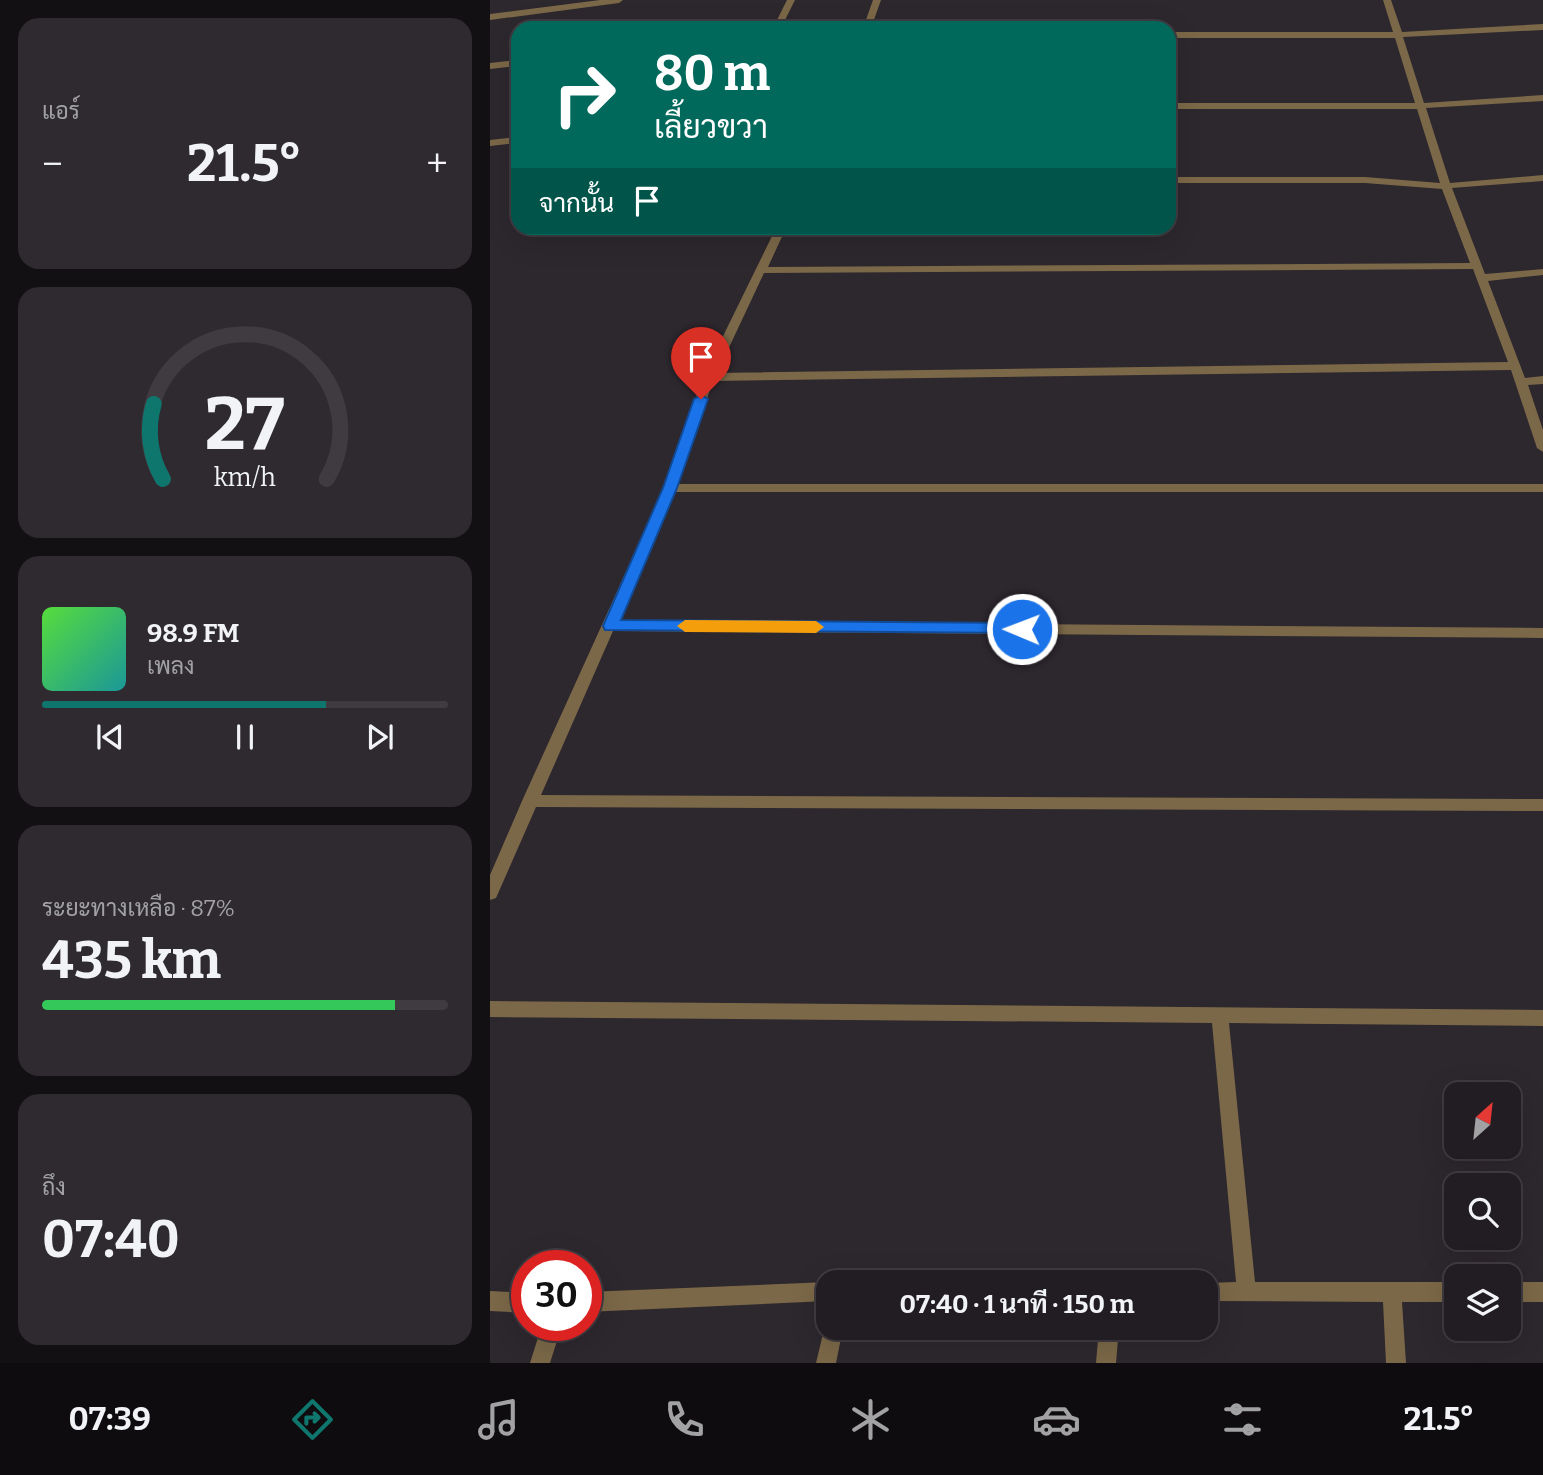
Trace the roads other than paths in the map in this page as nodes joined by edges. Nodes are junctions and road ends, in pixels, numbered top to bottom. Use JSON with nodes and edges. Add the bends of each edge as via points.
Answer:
{"nodes":[{"id":1,"x":619,"y":0,"type":"edge"},
{"id":2,"x":791,"y":0,"type":"edge"},
{"id":3,"x":877,"y":0,"type":"edge"},
{"id":4,"x":1387,"y":0,"type":"edge"},
{"id":5,"x":490,"y":17,"type":"edge"},
{"id":6,"x":780,"y":21,"type":"edge"},
{"id":7,"x":870,"y":21,"type":"edge"},
{"id":8,"x":1543,"y":27,"type":"edge"},
{"id":9,"x":1176,"y":35,"type":"edge"},
{"id":10,"x":1397,"y":35,"type":"junction"},
{"id":11,"x":511,"y":64,"type":"edge"},
{"id":12,"x":490,"y":66,"type":"edge"},
{"id":13,"x":1543,"y":98,"type":"edge"},
{"id":14,"x":1176,"y":106,"type":"edge"},
{"id":15,"x":1421,"y":106,"type":"junction"},
{"id":16,"x":511,"y":141,"type":"edge"},
{"id":17,"x":490,"y":143,"type":"edge"},
{"id":18,"x":1543,"y":178,"type":"edge"},
{"id":19,"x":1176,"y":180,"type":"edge"},
{"id":20,"x":1446,"y":186,"type":"junction"},
{"id":21,"x":778,"y":235,"type":"edge"},
{"id":22,"x":1475,"y":266,"type":"junction"},
{"id":23,"x":761,"y":270,"type":"junction"},
{"id":24,"x":1543,"y":272,"type":"edge"},
{"id":25,"x":1480,"y":278,"type":"junction"},
{"id":26,"x":1515,"y":366,"type":"junction"},
{"id":27,"x":709,"y":377,"type":"junction"},
{"id":28,"x":1543,"y":380,"type":"edge"},
{"id":29,"x":1521,"y":383,"type":"junction"},
{"id":30,"x":1543,"y":449,"type":"edge"},
{"id":31,"x":670,"y":488,"type":"junction"},
{"id":32,"x":1543,"y":488,"type":"edge"},
{"id":33,"x":611,"y":626,"type":"junction"},
{"id":34,"x":1543,"y":633,"type":"edge"},
{"id":35,"x":529,"y":801,"type":"junction"},
{"id":36,"x":1543,"y":805,"type":"edge"},
{"id":37,"x":490,"y":893,"type":"edge"},
{"id":38,"x":490,"y":1009,"type":"edge"},
{"id":39,"x":1220,"y":1015,"type":"junction"},
{"id":40,"x":1543,"y":1018,"type":"edge"},
{"id":41,"x":816,"y":1292,"type":"edge"},
{"id":42,"x":1218,"y":1292,"type":"edge"},
{"id":43,"x":1245,"y":1292,"type":"junction"},
{"id":44,"x":1392,"y":1292,"type":"junction"},
{"id":45,"x":1444,"y":1292,"type":"edge"},
{"id":46,"x":1521,"y":1292,"type":"edge"},
{"id":47,"x":1543,"y":1292,"type":"edge"},
{"id":48,"x":490,"y":1301,"type":"edge"},
{"id":49,"x":602,"y":1301,"type":"edge"},
{"id":50,"x":511,"y":1302,"type":"edge"},
{"id":51,"x":830,"y":1340,"type":"edge"},
{"id":52,"x":1108,"y":1340,"type":"edge"},
{"id":53,"x":547,"y":1341,"type":"edge"},
{"id":54,"x":540,"y":1363,"type":"edge"},
{"id":55,"x":825,"y":1363,"type":"edge"},
{"id":56,"x":1106,"y":1363,"type":"edge"},
{"id":57,"x":1396,"y":1363,"type":"edge"}],
"edges":[{"from":1,"to":5,"type":"street"},
{"from":2,"to":6,"type":"street"},
{"from":3,"to":7,"type":"street"},
{"from":4,"to":10,"type":"street"},
{"from":8,"to":10,"type":"street"},
{"from":9,"to":10,"type":"street"},
{"from":10,"to":15,"type":"street"},
{"from":11,"to":12,"type":"street"},
{"from":13,"to":15,"type":"street"},
{"from":14,"to":15,"type":"street"},
{"from":15,"to":20,"type":"street"},
{"from":16,"to":17,"type":"street"},
{"from":18,"to":20,"type":"street"},
{"from":19,"to":20,"type":"street","via":[[1365,180]]},
{"from":20,"to":22,"type":"street"},
{"from":21,"to":23,"type":"street"},
{"from":22,"to":23,"type":"street"},
{"from":22,"to":25,"type":"street"},
{"from":23,"to":27,"type":"street"},
{"from":24,"to":25,"type":"street"},
{"from":25,"to":26,"type":"street"},
{"from":26,"to":27,"type":"street"},
{"from":26,"to":29,"type":"street"},
{"from":27,"to":31,"type":"street"},
{"from":28,"to":29,"type":"street"},
{"from":29,"to":30,"type":"street"},
{"from":31,"to":32,"type":"street"},
{"from":31,"to":33,"type":"street"},
{"from":33,"to":34,"type":"street"},
{"from":33,"to":35,"type":"street"},
{"from":35,"to":36,"type":"street"},
{"from":35,"to":37,"type":"street"},
{"from":38,"to":39,"type":"street"},
{"from":39,"to":40,"type":"street"},
{"from":39,"to":43,"type":"street"},
{"from":41,"to":49,"type":"street"},
{"from":42,"to":43,"type":"street"},
{"from":43,"to":44,"type":"street"},
{"from":44,"to":45,"type":"street"},
{"from":44,"to":57,"type":"street"},
{"from":46,"to":47,"type":"street"},
{"from":48,"to":50,"type":"street"},
{"from":51,"to":55,"type":"street"},
{"from":52,"to":56,"type":"street"},
{"from":53,"to":54,"type":"street"}]}
